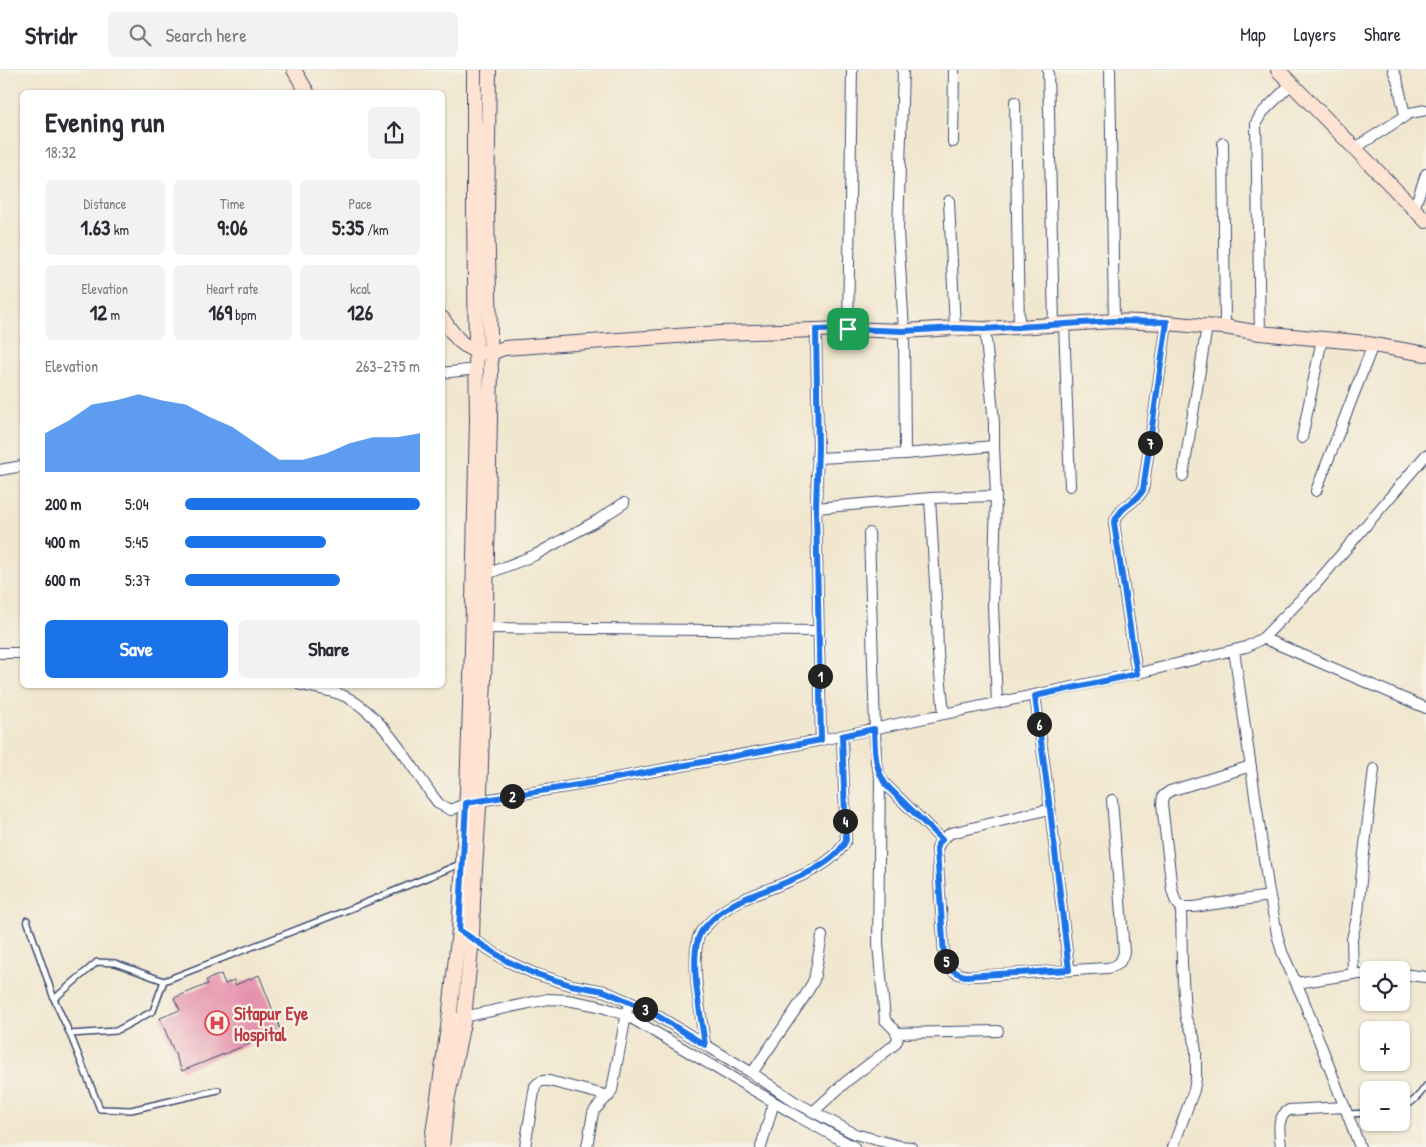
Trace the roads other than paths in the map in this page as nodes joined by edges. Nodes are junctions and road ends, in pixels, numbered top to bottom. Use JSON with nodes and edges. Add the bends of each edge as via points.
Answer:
{"nodes":[{"id":1,"x":294,"y":70,"type":"edge"},
{"id":2,"x":474,"y":70,"type":"edge"},
{"id":3,"x":489,"y":70,"type":"edge"},
{"id":4,"x":852,"y":70,"type":"edge"},
{"id":5,"x":904,"y":70,"type":"edge"},
{"id":6,"x":954,"y":70,"type":"edge"},
{"id":7,"x":1048,"y":70,"type":"edge"},
{"id":8,"x":1110,"y":70,"type":"edge"},
{"id":9,"x":1278,"y":70,"type":"edge"},
{"id":10,"x":1393,"y":70,"type":"edge"},
{"id":11,"x":1291,"y":84,"type":"junction"},
{"id":12,"x":306,"y":90,"type":"edge"},
{"id":13,"x":1015,"y":102,"type":"dead end"},
{"id":14,"x":1426,"y":110,"type":"edge"},
{"id":15,"x":1405,"y":116,"type":"junction"},
{"id":16,"x":953,"y":142,"type":"dead end"},
{"id":17,"x":1223,"y":143,"type":"dead end"},
{"id":18,"x":1354,"y":148,"type":"junction"},
{"id":19,"x":1426,"y":174,"type":"edge"},
{"id":20,"x":949,"y":201,"type":"dead end"},
{"id":21,"x":1414,"y":210,"type":"junction"},
{"id":22,"x":1426,"y":221,"type":"edge"},
{"id":23,"x":1114,"y":321,"type":"junction"},
{"id":24,"x":445,"y":322,"type":"edge"},
{"id":25,"x":1167,"y":322,"type":"junction"},
{"id":26,"x":1059,"y":324,"type":"junction"},
{"id":27,"x":1206,"y":326,"type":"junction"},
{"id":28,"x":1019,"y":327,"type":"junction"},
{"id":29,"x":1225,"y":327,"type":"junction"},
{"id":30,"x":955,"y":328,"type":"junction"},
{"id":31,"x":848,"y":329,"type":"junction"},
{"id":32,"x":984,"y":329,"type":"junction"},
{"id":33,"x":816,"y":330,"type":"junction"},
{"id":34,"x":904,"y":331,"type":"junction"},
{"id":35,"x":1260,"y":333,"type":"junction"},
{"id":36,"x":1322,"y":339,"type":"junction"},
{"id":37,"x":1374,"y":345,"type":"junction"},
{"id":38,"x":475,"y":351,"type":"junction"},
{"id":39,"x":491,"y":353,"type":"junction"},
{"id":40,"x":1426,"y":354,"type":"edge"},
{"id":41,"x":476,"y":369,"type":"junction"},
{"id":42,"x":445,"y":372,"type":"edge"},
{"id":43,"x":1302,"y":438,"type":"dead end"},
{"id":44,"x":994,"y":446,"type":"junction"},
{"id":45,"x":905,"y":454,"type":"junction"},
{"id":46,"x":1426,"y":455,"type":"edge"},
{"id":47,"x":817,"y":458,"type":"junction"},
{"id":48,"x":20,"y":466,"type":"edge"},
{"id":49,"x":0,"y":470,"type":"edge"},
{"id":50,"x":1183,"y":476,"type":"dead end"},
{"id":51,"x":1070,"y":486,"type":"dead end"},
{"id":52,"x":1316,"y":491,"type":"dead end"},
{"id":53,"x":996,"y":496,"type":"junction"},
{"id":54,"x":930,"y":498,"type":"junction"},
{"id":55,"x":624,"y":503,"type":"dead end"},
{"id":56,"x":816,"y":508,"type":"junction"},
{"id":57,"x":870,"y":533,"type":"dead end"},
{"id":58,"x":487,"y":574,"type":"junction"},
{"id":59,"x":486,"y":628,"type":"junction"},
{"id":60,"x":819,"y":631,"type":"junction"},
{"id":61,"x":1263,"y":638,"type":"junction"},
{"id":62,"x":1234,"y":650,"type":"junction"},
{"id":63,"x":0,"y":653,"type":"edge"},
{"id":64,"x":20,"y":653,"type":"edge"},
{"id":65,"x":1137,"y":674,"type":"junction"},
{"id":66,"x":314,"y":688,"type":"edge"},
{"id":67,"x":1035,"y":696,"type":"junction"},
{"id":68,"x":997,"y":703,"type":"junction"},
{"id":69,"x":1426,"y":708,"type":"edge"},
{"id":70,"x":944,"y":714,"type":"junction"},
{"id":71,"x":874,"y":729,"type":"junction"},
{"id":72,"x":842,"y":736,"type":"junction"},
{"id":73,"x":821,"y":740,"type":"junction"},
{"id":74,"x":1251,"y":766,"type":"junction"},
{"id":75,"x":1374,"y":769,"type":"dead end"},
{"id":76,"x":880,"y":776,"type":"junction"},
{"id":77,"x":1112,"y":800,"type":"dead end"},
{"id":78,"x":473,"y":802,"type":"junction"},
{"id":79,"x":1050,"y":809,"type":"junction"},
{"id":80,"x":942,"y":840,"type":"junction"},
{"id":81,"x":462,"y":863,"type":"junction"},
{"id":82,"x":1270,"y":896,"type":"junction"},
{"id":83,"x":1181,"y":907,"type":"junction"},
{"id":84,"x":27,"y":920,"type":"dead end"},
{"id":85,"x":459,"y":930,"type":"junction"},
{"id":86,"x":822,"y":936,"type":"dead end"},
{"id":87,"x":472,"y":939,"type":"junction"},
{"id":88,"x":1069,"y":970,"type":"junction"},
{"id":89,"x":1353,"y":974,"type":"junction"},
{"id":90,"x":1360,"y":974,"type":"edge"},
{"id":91,"x":1410,"y":975,"type":"edge"},
{"id":92,"x":1426,"y":977,"type":"edge"},
{"id":93,"x":164,"y":981,"type":"junction"},
{"id":94,"x":1297,"y":983,"type":"junction"},
{"id":95,"x":54,"y":999,"type":"junction"},
{"id":96,"x":630,"y":1002,"type":"junction"},
{"id":97,"x":626,"y":1015,"type":"junction"},
{"id":98,"x":464,"y":1018,"type":"junction"},
{"id":99,"x":449,"y":1020,"type":"junction"},
{"id":100,"x":998,"y":1031,"type":"dead end"},
{"id":101,"x":896,"y":1032,"type":"junction"},
{"id":102,"x":70,"y":1034,"type":"junction"},
{"id":103,"x":705,"y":1045,"type":"junction"},
{"id":104,"x":752,"y":1074,"type":"junction"},
{"id":105,"x":1426,"y":1086,"type":"edge"},
{"id":106,"x":218,"y":1090,"type":"dead end"},
{"id":107,"x":609,"y":1096,"type":"junction"},
{"id":108,"x":774,"y":1102,"type":"junction"},
{"id":109,"x":1410,"y":1104,"type":"edge"},
{"id":110,"x":1346,"y":1111,"type":"junction"},
{"id":111,"x":813,"y":1112,"type":"junction"},
{"id":112,"x":1360,"y":1112,"type":"edge"},
{"id":113,"x":431,"y":1147,"type":"edge"},
{"id":114,"x":442,"y":1147,"type":"edge"},
{"id":115,"x":525,"y":1147,"type":"edge"},
{"id":116,"x":587,"y":1147,"type":"edge"},
{"id":117,"x":761,"y":1147,"type":"edge"},
{"id":118,"x":854,"y":1147,"type":"edge"},
{"id":119,"x":911,"y":1147,"type":"edge"},
{"id":120,"x":1173,"y":1147,"type":"edge"},
{"id":121,"x":1280,"y":1147,"type":"edge"},
{"id":122,"x":1360,"y":1147,"type":"edge"}],
"edges":[{"from":1,"to":12,"type":"street"},
{"from":2,"to":38,"type":"street"},
{"from":3,"to":39,"type":"street","via":[[487,215]]},
{"from":4,"to":31,"type":"street"},
{"from":5,"to":34,"type":"street","via":[[898,231]]},
{"from":6,"to":16,"type":"street"},
{"from":7,"to":26,"type":"street"},
{"from":8,"to":23,"type":"street"},
{"from":9,"to":11,"type":"street"},
{"from":10,"to":15,"type":"street"},
{"from":11,"to":18,"type":"street"},
{"from":11,"to":35,"type":"street","via":[[1256,123]]},
{"from":13,"to":28,"type":"street"},
{"from":14,"to":15,"type":"street"},
{"from":15,"to":18,"type":"street"},
{"from":17,"to":29,"type":"street"},
{"from":18,"to":21,"type":"street"},
{"from":19,"to":21,"type":"street"},
{"from":20,"to":30,"type":"street"},
{"from":21,"to":22,"type":"street"},
{"from":23,"to":25,"type":"street"},
{"from":23,"to":26,"type":"street"},
{"from":24,"to":38,"type":"street","via":[[458,340]]},
{"from":25,"to":27,"type":"street"},
{"from":25,"to":65,"type":"street","via":[[1143,490],[1140,496],[1122,508],[1114,523]]},
{"from":26,"to":28,"type":"street"},
{"from":26,"to":51,"type":"street"},
{"from":27,"to":29,"type":"street"},
{"from":27,"to":50,"type":"street"},
{"from":28,"to":32,"type":"street"},
{"from":29,"to":35,"type":"street"},
{"from":30,"to":32,"type":"street"},
{"from":30,"to":34,"type":"street"},
{"from":31,"to":33,"type":"street"},
{"from":31,"to":34,"type":"street"},
{"from":32,"to":44,"type":"street"},
{"from":33,"to":39,"type":"street","via":[[532,346]]},
{"from":33,"to":47,"type":"street"},
{"from":34,"to":45,"type":"street"},
{"from":35,"to":36,"type":"street"},
{"from":36,"to":37,"type":"street"},
{"from":36,"to":43,"type":"street"},
{"from":37,"to":40,"type":"street"},
{"from":37,"to":52,"type":"street"},
{"from":38,"to":39,"type":"street"},
{"from":38,"to":41,"type":"street"},
{"from":39,"to":58,"type":"street"},
{"from":41,"to":42,"type":"street"},
{"from":41,"to":78,"type":"street"},
{"from":44,"to":45,"type":"street"},
{"from":44,"to":53,"type":"street"},
{"from":45,"to":47,"type":"street"},
{"from":46,"to":61,"type":"street","via":[[1316,584]]},
{"from":47,"to":56,"type":"street"},
{"from":48,"to":49,"type":"street"},
{"from":53,"to":54,"type":"street"},
{"from":53,"to":68,"type":"street","via":[[993,606]]},
{"from":54,"to":56,"type":"street"},
{"from":54,"to":70,"type":"street"},
{"from":55,"to":58,"type":"street","via":[[535,555]]},
{"from":56,"to":60,"type":"street"},
{"from":57,"to":71,"type":"street"},
{"from":58,"to":59,"type":"street"},
{"from":59,"to":60,"type":"street"},
{"from":59,"to":78,"type":"street"},
{"from":60,"to":73,"type":"street"},
{"from":61,"to":62,"type":"street"},
{"from":61,"to":69,"type":"street"},
{"from":62,"to":65,"type":"street"},
{"from":62,"to":74,"type":"street"},
{"from":63,"to":64,"type":"street"},
{"from":65,"to":67,"type":"street"},
{"from":66,"to":78,"type":"street","via":[[344,696],[362,707],[386,731],[439,804],[451,810]]},
{"from":67,"to":68,"type":"street"},
{"from":67,"to":79,"type":"street"},
{"from":68,"to":70,"type":"street"},
{"from":70,"to":71,"type":"street"},
{"from":71,"to":72,"type":"street"},
{"from":71,"to":76,"type":"street"},
{"from":72,"to":73,"type":"street"},
{"from":72,"to":103,"type":"street","via":[[846,840],[842,848],[818,868],[733,905],[714,917],[700,932],[695,967]]},
{"from":73,"to":78,"type":"street"},
{"from":74,"to":82,"type":"street"},
{"from":74,"to":83,"type":"street","via":[[1170,790],[1163,796],[1172,890]]},
{"from":75,"to":89,"type":"street","via":[[1358,913],[1352,939]]},
{"from":76,"to":80,"type":"street"},
{"from":76,"to":101,"type":"street","via":[[878,944],[885,1020]]},
{"from":77,"to":88,"type":"street","via":[[1124,952],[1115,966]]},
{"from":78,"to":81,"type":"street"},
{"from":78,"to":87,"type":"street"},
{"from":79,"to":80,"type":"street","via":[[951,833]]},
{"from":79,"to":88,"type":"street"},
{"from":80,"to":88,"type":"street","via":[[937,850],[944,956],[948,966],[965,976]]},
{"from":81,"to":85,"type":"street"},
{"from":81,"to":93,"type":"lane"},
{"from":82,"to":83,"type":"street"},
{"from":82,"to":94,"type":"street","via":[[1282,952]]},
{"from":83,"to":120,"type":"street","via":[[1185,1012],[1194,1038],[1196,1078]]},
{"from":84,"to":95,"type":"lane"},
{"from":85,"to":87,"type":"street"},
{"from":85,"to":99,"type":"street"},
{"from":86,"to":104,"type":"street","via":[[814,980]]},
{"from":87,"to":96,"type":"street","via":[[533,973],[604,991]]},
{"from":87,"to":98,"type":"street"},
{"from":89,"to":90,"type":"street"},
{"from":89,"to":94,"type":"street"},
{"from":91,"to":92,"type":"street"},
{"from":93,"to":95,"type":"lane","via":[[114,963],[96,962]]},
{"from":93,"to":102,"type":"lane","via":[[153,1011],[116,1031]]},
{"from":94,"to":110,"type":"street"},
{"from":95,"to":102,"type":"lane"},
{"from":96,"to":97,"type":"street"},
{"from":96,"to":103,"type":"street"},
{"from":97,"to":98,"type":"street","via":[[599,1006],[548,999]]},
{"from":97,"to":107,"type":"street"},
{"from":97,"to":108,"type":"street"},
{"from":98,"to":99,"type":"street"},
{"from":98,"to":114,"type":"street","via":[[447,1101]]},
{"from":99,"to":113,"type":"street"},
{"from":100,"to":101,"type":"street"},
{"from":101,"to":111,"type":"street","via":[[897,1041],[893,1046]]},
{"from":102,"to":106,"type":"lane","via":[[100,1109],[131,1110]]},
{"from":103,"to":104,"type":"street"},
{"from":104,"to":111,"type":"street"},
{"from":105,"to":109,"type":"lane"},
{"from":107,"to":115,"type":"street","via":[[549,1081],[538,1082]]},
{"from":107,"to":116,"type":"street","via":[[592,1113]]},
{"from":108,"to":117,"type":"street"},
{"from":108,"to":118,"type":"street"},
{"from":110,"to":112,"type":"lane"},
{"from":110,"to":121,"type":"street","via":[[1289,1110],[1279,1121]]},
{"from":110,"to":122,"type":"street"},
{"from":111,"to":119,"type":"street","via":[[855,1134]]}]}
